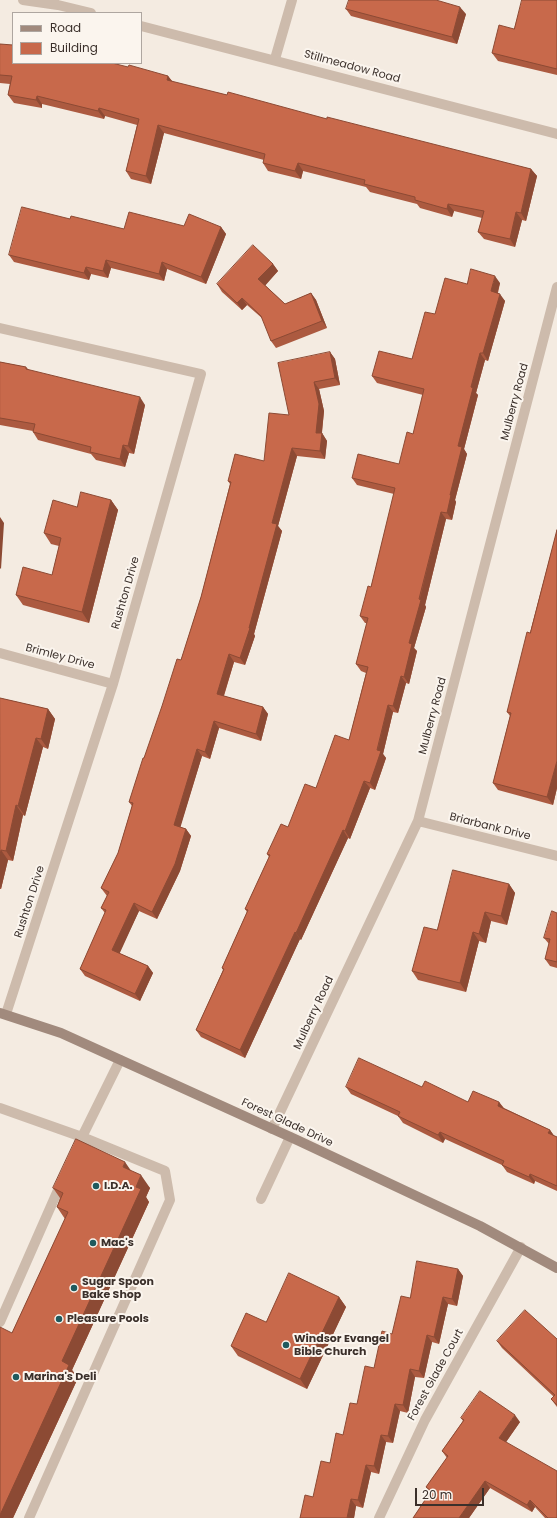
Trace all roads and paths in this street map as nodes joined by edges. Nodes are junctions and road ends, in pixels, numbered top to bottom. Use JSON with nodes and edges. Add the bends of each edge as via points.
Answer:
{"nodes":[{"id":1,"x":23,"y":0,"type":"edge"},
{"id":2,"x":292,"y":0,"type":"edge"},
{"id":3,"x":59,"y":2,"type":"edge"},
{"id":4,"x":88,"y":12,"type":"edge"},
{"id":5,"x":142,"y":26,"type":"edge"},
{"id":6,"x":275,"y":59,"type":"junction"},
{"id":7,"x":557,"y":134,"type":"edge"},
{"id":8,"x":557,"y":287,"type":"edge"},
{"id":9,"x":0,"y":328,"type":"edge"},
{"id":10,"x":0,"y":653,"type":"edge"},
{"id":11,"x":113,"y":684,"type":"junction"},
{"id":12,"x":418,"y":821,"type":"junction"},
{"id":13,"x":557,"y":856,"type":"edge"},
{"id":14,"x":3,"y":1013,"type":"edge"},
{"id":15,"x":120,"y":1060,"type":"junction"},
{"id":16,"x":0,"y":1108,"type":"edge"},
{"id":17,"x":272,"y":1129,"type":"junction"},
{"id":18,"x":82,"y":1137,"type":"junction"},
{"id":19,"x":290,"y":1138,"type":"junction"},
{"id":20,"x":76,"y":1151,"type":"edge"},
{"id":21,"x":66,"y":1173,"type":"edge"},
{"id":22,"x":261,"y":1199,"type":"dead end"},
{"id":23,"x":522,"y":1248,"type":"junction"},
{"id":24,"x":557,"y":1268,"type":"edge"},
{"id":25,"x":0,"y":1322,"type":"edge"},
{"id":26,"x":29,"y":1518,"type":"edge"},
{"id":27,"x":379,"y":1518,"type":"edge"}],
"edges":[{"from":1,"to":3,"type":"street"},
{"from":2,"to":6,"type":"street"},
{"from":3,"to":4,"type":"street"},
{"from":5,"to":6,"type":"street","name":"Stillmeadow Road"},
{"from":6,"to":7,"type":"street","name":"Stillmeadow Road"},
{"from":8,"to":12,"type":"street","name":"Mulberry Road"},
{"from":9,"to":11,"type":"street","name":"Rushton Drive","via":[[201,374]]},
{"from":10,"to":11,"type":"street","name":"Brimley Drive"},
{"from":11,"to":14,"type":"street","name":"Rushton Drive"},
{"from":12,"to":13,"type":"street","name":"Briarbank Drive"},
{"from":12,"to":17,"type":"street","name":"Mulberry Road"},
{"from":14,"to":15,"type":"street","name":"Forest Glade Drive","via":[[61,1033]]},
{"from":15,"to":17,"type":"street","name":"Forest Glade Drive"},
{"from":15,"to":18,"type":"street"},
{"from":16,"to":18,"type":"street"},
{"from":17,"to":19,"type":"street","name":"Forest Glade Drive"},
{"from":18,"to":20,"type":"street"},
{"from":18,"to":26,"type":"street","via":[[165,1171],[170,1200]]},
{"from":19,"to":22,"type":"street"},
{"from":19,"to":23,"type":"street","name":"Forest Glade Drive"},
{"from":21,"to":25,"type":"street"},
{"from":23,"to":24,"type":"street","name":"Forest Glade Drive"},
{"from":23,"to":27,"type":"street","name":"Forest Glade Court","via":[[424,1420]]}]}
